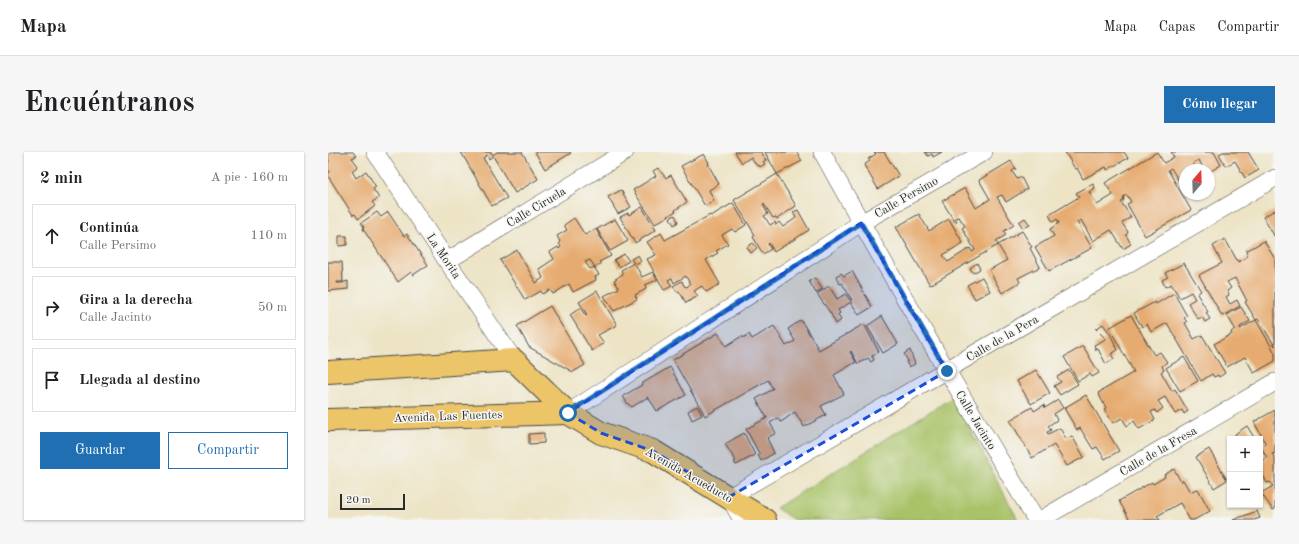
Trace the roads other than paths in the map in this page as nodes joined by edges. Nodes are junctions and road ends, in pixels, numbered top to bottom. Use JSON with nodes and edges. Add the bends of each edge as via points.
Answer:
{"nodes":[{"id":1,"x":375,"y":152,"type":"edge"},
{"id":2,"x":625,"y":152,"type":"edge"},
{"id":3,"x":822,"y":152,"type":"edge"},
{"id":4,"x":984,"y":152,"type":"edge"},
{"id":5,"x":1275,"y":178,"type":"edge"},
{"id":6,"x":861,"y":223,"type":"junction"},
{"id":7,"x":447,"y":261,"type":"junction"},
{"id":8,"x":514,"y":360,"type":"junction"},
{"id":9,"x":947,"y":371,"type":"junction"},
{"id":10,"x":328,"y":372,"type":"edge"},
{"id":11,"x":1275,"y":382,"type":"edge"},
{"id":12,"x":568,"y":413,"type":"junction"},
{"id":13,"x":328,"y":420,"type":"edge"},
{"id":14,"x":729,"y":497,"type":"junction"},
{"id":15,"x":742,"y":520,"type":"edge"},
{"id":16,"x":765,"y":520,"type":"edge"},
{"id":17,"x":1036,"y":520,"type":"edge"},
{"id":18,"x":1040,"y":520,"type":"edge"}],
"edges":[{"from":1,"to":7,"type":"street","name":"La Morita"},
{"from":2,"to":7,"type":"street","name":"Calle Ciruela"},
{"from":3,"to":6,"type":"street","name":"Calle Jacinto"},
{"from":4,"to":6,"type":"street","name":"Calle Persimo"},
{"from":5,"to":9,"type":"street","name":"Calle de la Pera"},
{"from":6,"to":9,"type":"street","name":"Calle Jacinto"},
{"from":6,"to":12,"type":"street","name":"Calle Persimo"},
{"from":7,"to":8,"type":"street","name":"La Morita"},
{"from":8,"to":10,"type":"main road"},
{"from":8,"to":12,"type":"main road","name":"Avenida Acueducto"},
{"from":9,"to":14,"type":"street","name":"Calle de la Pera"},
{"from":9,"to":17,"type":"street","name":"Calle Jacinto"},
{"from":11,"to":18,"type":"street","name":"Calle de la Fresa"},
{"from":12,"to":13,"type":"main road","name":"Avenida Las Fuentes"},
{"from":12,"to":14,"type":"main road","name":"Avenida Acueducto","via":[[601,433],[653,451]]},
{"from":14,"to":15,"type":"street"},
{"from":14,"to":16,"type":"main road","name":"Avenida Acueducto"}]}
